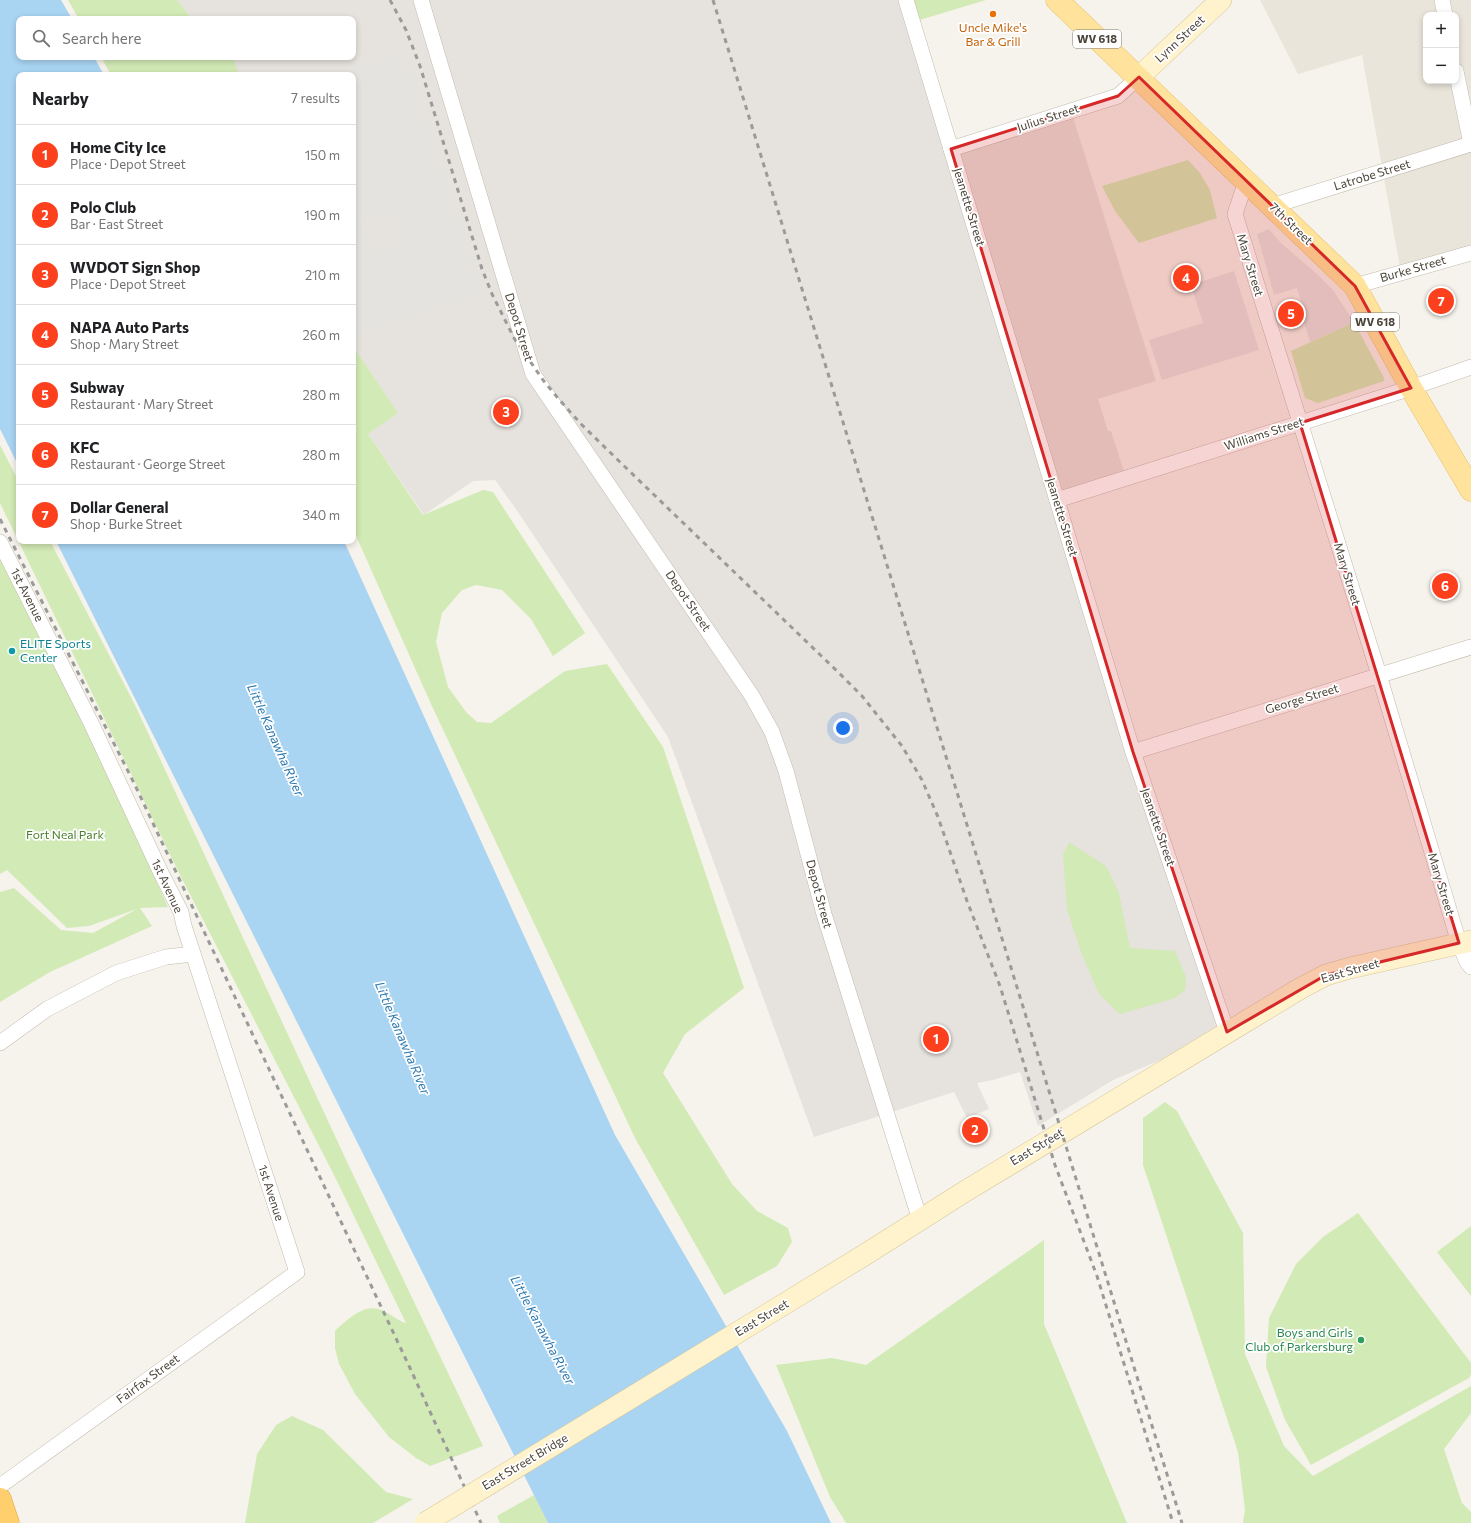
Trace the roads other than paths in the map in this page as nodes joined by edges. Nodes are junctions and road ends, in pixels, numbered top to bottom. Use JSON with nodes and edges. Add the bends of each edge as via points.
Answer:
{"nodes":[{"id":1,"x":421,"y":0,"type":"edge"},
{"id":2,"x":906,"y":0,"type":"edge"},
{"id":3,"x":1057,"y":0,"type":"edge"},
{"id":4,"x":1221,"y":0,"type":"edge"},
{"id":5,"x":1442,"y":0,"type":"edge"},
{"id":6,"x":1444,"y":12,"type":"edge"},
{"id":7,"x":1139,"y":77,"type":"junction"},
{"id":8,"x":1459,"y":84,"type":"edge"},
{"id":9,"x":1471,"y":144,"type":"edge"},
{"id":10,"x":951,"y":149,"type":"junction"},
{"id":11,"x":1246,"y":181,"type":"junction"},
{"id":12,"x":1272,"y":206,"type":"junction"},
{"id":13,"x":1471,"y":253,"type":"edge"},
{"id":14,"x":1355,"y":286,"type":"junction"},
{"id":15,"x":1471,"y":367,"type":"edge"},
{"id":16,"x":1411,"y":388,"type":"junction"},
{"id":17,"x":1300,"y":423,"type":"junction"},
{"id":18,"x":1471,"y":490,"type":"edge"},
{"id":19,"x":1057,"y":500,"type":"junction"},
{"id":20,"x":0,"y":542,"type":"edge"},
{"id":21,"x":1471,"y":647,"type":"edge"},
{"id":22,"x":1379,"y":675,"type":"junction"},
{"id":23,"x":1133,"y":752,"type":"junction"},
{"id":24,"x":1465,"y":942,"type":"edge"},
{"id":25,"x":193,"y":954,"type":"junction"},
{"id":26,"x":1471,"y":967,"type":"edge"},
{"id":27,"x":1227,"y":1032,"type":"junction"},
{"id":28,"x":0,"y":1043,"type":"edge"},
{"id":29,"x":920,"y":1220,"type":"junction"},
{"id":30,"x":297,"y":1272,"type":"joint"},
{"id":31,"x":624,"y":1402,"type":"joint"},
{"id":32,"x":0,"y":1486,"type":"edge"},
{"id":33,"x":0,"y":1499,"type":"edge"},
{"id":34,"x":8,"y":1523,"type":"edge"},
{"id":35,"x":425,"y":1523,"type":"edge"}],
"edges":[{"from":1,"to":29,"type":"street","name":"Depot Street","via":[[533,374],[752,696],[772,732],[786,771],[826,921]]},
{"from":2,"to":10,"type":"street","name":"Jeanette Street"},
{"from":3,"to":7,"type":"main road","name":"7th Street","number":"WV 618"},
{"from":4,"to":7,"type":"main road","name":"Lynn Street"},
{"from":5,"to":6,"type":"street"},
{"from":7,"to":10,"type":"street","name":"Julius Street","via":[[1118,96]]},
{"from":7,"to":11,"type":"main road","name":"7th Street","number":"WV 618"},
{"from":8,"to":9,"type":"street"},
{"from":9,"to":12,"type":"street","name":"Latrobe Street"},
{"from":10,"to":19,"type":"street","name":"Jeanette Street"},
{"from":11,"to":12,"type":"main road","name":"7th Street","number":"WV 618"},
{"from":11,"to":17,"type":"street","name":"Mary Street","via":[[1234,214]]},
{"from":12,"to":14,"type":"main road","name":"7th Street","number":"WV 618"},
{"from":13,"to":14,"type":"street","name":"Burke Street"},
{"from":14,"to":16,"type":"main road","name":"7th Street","number":"WV 618"},
{"from":15,"to":16,"type":"street","name":"Williams Street"},
{"from":16,"to":17,"type":"street","name":"Williams Street"},
{"from":16,"to":18,"type":"main road","name":"7th Street","number":"WV 618"},
{"from":17,"to":19,"type":"street","name":"Williams Street"},
{"from":17,"to":22,"type":"street","name":"Mary Street"},
{"from":19,"to":23,"type":"street","name":"Jeanette Street"},
{"from":20,"to":25,"type":"street","name":"1st Avenue","via":[[86,712],[180,912]]},
{"from":21,"to":22,"type":"street","name":"George Street"},
{"from":22,"to":23,"type":"street","name":"George Street"},
{"from":22,"to":24,"type":"street","name":"Mary Street"},
{"from":23,"to":27,"type":"street","name":"Jeanette Street"},
{"from":24,"to":26,"type":"street","name":"Mary Street","via":[[1467,962]]},
{"from":24,"to":27,"type":"main road","name":"East Street","via":[[1350,968],[1326,976]]},
{"from":25,"to":28,"type":"street","via":[[166,957],[116,972],[47,1009]]},
{"from":25,"to":30,"type":"street","name":"1st Avenue"},
{"from":27,"to":29,"type":"main road","name":"East Street"},
{"from":29,"to":31,"type":"main road","name":"East Street"},
{"from":30,"to":32,"type":"street","name":"Fairfax Street"},
{"from":31,"to":35,"type":"main road","name":"East Street Bridge","bridge":true},
{"from":33,"to":34,"type":"highway"}]}
